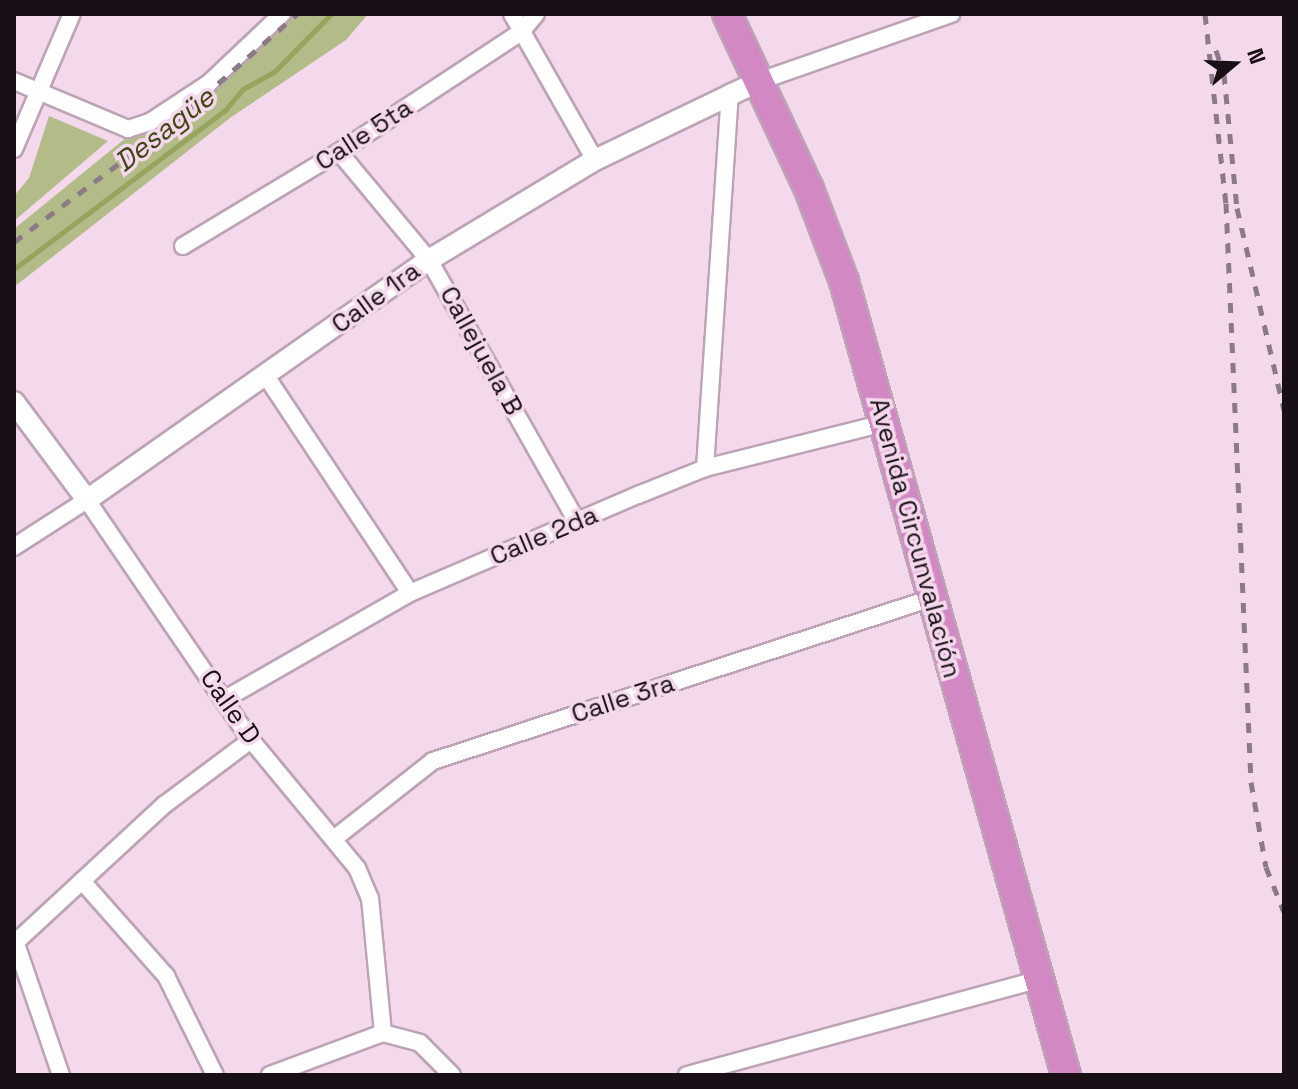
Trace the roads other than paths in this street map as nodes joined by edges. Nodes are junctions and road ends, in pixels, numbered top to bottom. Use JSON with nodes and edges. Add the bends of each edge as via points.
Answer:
{"nodes":[{"id":1,"x":72,"y":14,"type":"edge"},
{"id":2,"x":282,"y":14,"type":"edge"},
{"id":3,"x":512,"y":14,"type":"edge"},
{"id":4,"x":536,"y":14,"type":"edge"},
{"id":5,"x":727,"y":14,"type":"edge"},
{"id":6,"x":951,"y":14,"type":"edge"},
{"id":7,"x":521,"y":32,"type":"junction"},
{"id":8,"x":14,"y":81,"type":"edge"},
{"id":9,"x":757,"y":82,"type":"junction"},
{"id":10,"x":37,"y":92,"type":"junction"},
{"id":11,"x":730,"y":93,"type":"junction"},
{"id":12,"x":14,"y":149,"type":"edge"},
{"id":13,"x":339,"y":152,"type":"junction"},
{"id":14,"x":595,"y":160,"type":"junction"},
{"id":15,"x":183,"y":246,"type":"dead end"},
{"id":16,"x":429,"y":260,"type":"junction"},
{"id":17,"x":266,"y":376,"type":"junction"},
{"id":18,"x":14,"y":402,"type":"edge"},
{"id":19,"x":884,"y":423,"type":"junction"},
{"id":20,"x":705,"y":468,"type":"junction"},
{"id":21,"x":87,"y":500,"type":"junction"},
{"id":22,"x":577,"y":522,"type":"junction"},
{"id":23,"x":14,"y":547,"type":"edge"},
{"id":24,"x":410,"y":593,"type":"junction"},
{"id":25,"x":932,"y":598,"type":"junction"},
{"id":26,"x":225,"y":699,"type":"junction"},
{"id":27,"x":251,"y":740,"type":"junction"},
{"id":28,"x":335,"y":838,"type":"junction"},
{"id":29,"x":82,"y":881,"type":"junction"},
{"id":30,"x":15,"y":940,"type":"edge"},
{"id":31,"x":1037,"y":980,"type":"junction"},
{"id":32,"x":383,"y":1033,"type":"junction"},
{"id":33,"x":61,"y":1075,"type":"edge"},
{"id":34,"x":215,"y":1075,"type":"edge"},
{"id":35,"x":270,"y":1075,"type":"edge"},
{"id":36,"x":452,"y":1075,"type":"edge"},
{"id":37,"x":687,"y":1075,"type":"edge"},
{"id":38,"x":1066,"y":1075,"type":"edge"}],
"edges":[{"from":1,"to":10,"type":"street"},
{"from":2,"to":10,"type":"street","via":[[209,83],[150,122],[128,129]]},
{"from":3,"to":7,"type":"street"},
{"from":4,"to":7,"type":"street","name":"Calle 5ta"},
{"from":5,"to":9,"type":"highway","name":"Avenida Circunvalación"},
{"from":6,"to":9,"type":"street"},
{"from":7,"to":13,"type":"street","name":"Calle 5ta"},
{"from":7,"to":14,"type":"street"},
{"from":8,"to":10,"type":"street"},
{"from":9,"to":11,"type":"street","name":"Calle 1ra"},
{"from":9,"to":19,"type":"highway","name":"Avenida Circunvalación","via":[[809,189],[844,281]]},
{"from":10,"to":12,"type":"street"},
{"from":11,"to":14,"type":"street","name":"Calle 1ra"},
{"from":11,"to":20,"type":"street"},
{"from":13,"to":15,"type":"street","name":"Calle 5ta"},
{"from":13,"to":16,"type":"street","name":"Callejuela B"},
{"from":14,"to":16,"type":"street","name":"Calle 1ra"},
{"from":16,"to":17,"type":"street","name":"Calle 1ra"},
{"from":16,"to":22,"type":"street","name":"Callejuela B"},
{"from":17,"to":21,"type":"street","name":"Calle 1ra"},
{"from":17,"to":24,"type":"street"},
{"from":18,"to":21,"type":"street","name":"Calle D"},
{"from":19,"to":20,"type":"street","name":"Calle 2da"},
{"from":19,"to":25,"type":"highway","name":"Avenida Circunvalación"},
{"from":20,"to":22,"type":"street","name":"Calle 2da"},
{"from":21,"to":23,"type":"street","name":"Calle 1ra"},
{"from":21,"to":26,"type":"street","name":"Calle D"},
{"from":22,"to":24,"type":"street","name":"Calle 2da"},
{"from":24,"to":26,"type":"street","name":"Calle 2da"},
{"from":25,"to":28,"type":"street","name":"Calle 3ra","via":[[433,761]]},
{"from":25,"to":31,"type":"highway","name":"Avenida Circunvalación"},
{"from":26,"to":27,"type":"street","name":"Calle D"},
{"from":27,"to":28,"type":"street","name":"Calle D"},
{"from":27,"to":29,"type":"street","via":[[164,805]]},
{"from":28,"to":32,"type":"street","name":"Calle D","via":[[370,898]]},
{"from":29,"to":30,"type":"street"},
{"from":29,"to":34,"type":"street","via":[[166,976]]},
{"from":30,"to":33,"type":"street"},
{"from":31,"to":37,"type":"street"},
{"from":31,"to":38,"type":"highway","name":"Avenida Circunvalación"},
{"from":32,"to":35,"type":"street"},
{"from":32,"to":36,"type":"street","via":[[420,1043]]}]}
